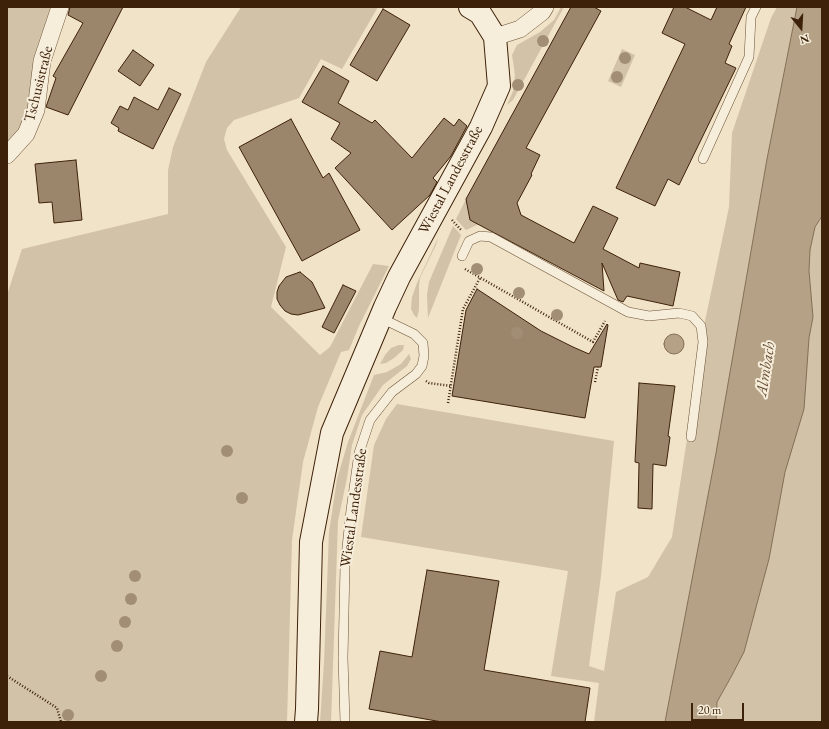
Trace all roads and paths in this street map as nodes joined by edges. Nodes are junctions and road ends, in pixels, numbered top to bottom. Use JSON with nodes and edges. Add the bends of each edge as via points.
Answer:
{"nodes":[{"id":1,"x":60,"y":7,"type":"edge"},
{"id":2,"x":470,"y":7,"type":"edge"},
{"id":3,"x":545,"y":7,"type":"edge"},
{"id":4,"x":756,"y":7,"type":"edge"},
{"id":5,"x":495,"y":37,"type":"junction"},
{"id":6,"x":7,"y":155,"type":"edge"},
{"id":7,"x":703,"y":159,"type":"dead end"},
{"id":8,"x":462,"y":256,"type":"dead end"},
{"id":9,"x":459,"y":266,"type":"dead end"},
{"id":10,"x":480,"y":278,"type":"junction"},
{"id":11,"x":380,"y":318,"type":"junction"},
{"id":12,"x":605,"y":322,"type":"dead end"},
{"id":13,"x":598,"y":367,"type":"dead end"},
{"id":14,"x":416,"y":374,"type":"junction"},
{"id":15,"x":595,"y":382,"type":"dead end"},
{"id":16,"x":450,"y":386,"type":"junction"},
{"id":17,"x":448,"y":404,"type":"dead end"},
{"id":18,"x":691,"y":437,"type":"dead end"},
{"id":19,"x":7,"y":676,"type":"edge"},
{"id":20,"x":61,"y":722,"type":"edge"},
{"id":21,"x":306,"y":722,"type":"edge"},
{"id":22,"x":345,"y":722,"type":"edge"}],
"edges":[{"from":1,"to":6,"type":"street","name":"Tschusistraße","via":[[42,61],[36,110],[26,134]]},
{"from":2,"to":5,"type":"main road","name":"Wiestal Landesstraße","via":[[480,13]]},
{"from":3,"to":5,"type":"street","via":[[520,29]]},
{"from":4,"to":7,"type":"lane","via":[[751,17],[749,57]]},
{"from":5,"to":11,"type":"main road","name":"Wiestal Landesstraße","via":[[498,86],[481,127]]},
{"from":8,"to":18,"type":"lane","via":[[469,241],[480,236],[491,237],[628,312],[649,316],[679,313],[692,316],[701,326],[703,342]]},
{"from":9,"to":10,"type":"path"},
{"from":10,"to":12,"type":"path","via":[[593,342]]},
{"from":10,"to":16,"type":"path","via":[[463,309]]},
{"from":11,"to":14,"type":"lane","via":[[414,334],[423,343],[422,366]]},
{"from":11,"to":21,"type":"main road","name":"Wiestal Landesstraße","via":[[332,434],[311,542]]},
{"from":13,"to":15,"type":"path"},
{"from":14,"to":16,"type":"path","via":[[429,383]]},
{"from":14,"to":22,"type":"lane","name":"Wiestal Landesstraße","via":[[392,392],[370,420],[359,453],[345,566]]},
{"from":16,"to":17,"type":"path"},
{"from":19,"to":20,"type":"path","via":[[56,708]]}]}
